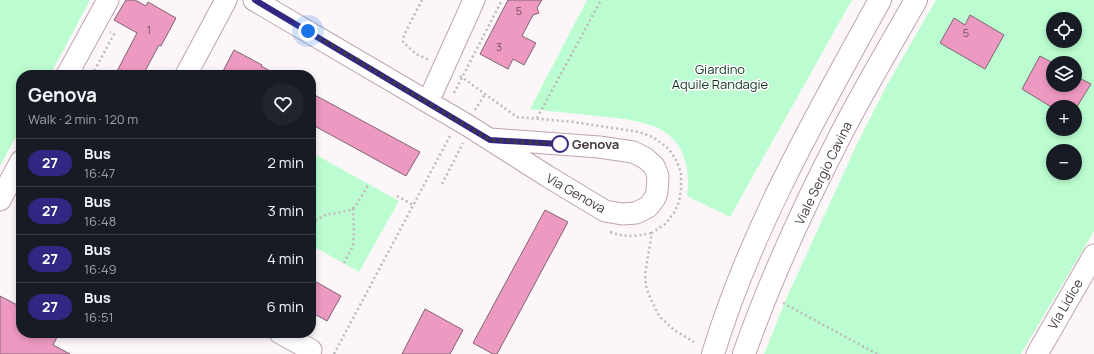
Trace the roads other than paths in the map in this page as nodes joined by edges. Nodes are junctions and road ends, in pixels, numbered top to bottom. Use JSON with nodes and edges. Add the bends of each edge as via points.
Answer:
{"nodes":[{"id":1,"x":108,"y":0,"type":"edge"},
{"id":2,"x":226,"y":0,"type":"edge"},
{"id":3,"x":254,"y":0,"type":"edge"},
{"id":4,"x":474,"y":0,"type":"edge"},
{"id":5,"x":880,"y":0,"type":"edge"},
{"id":6,"x":916,"y":0,"type":"edge"},
{"id":7,"x":70,"y":70,"type":"edge"},
{"id":8,"x":189,"y":70,"type":"edge"},
{"id":9,"x":428,"y":102,"type":"junction"},
{"id":10,"x":490,"y":140,"type":"junction"},
{"id":11,"x":16,"y":176,"type":"edge"},
{"id":12,"x":10,"y":193,"type":"edge"},
{"id":13,"x":1094,"y":255,"type":"edge"},
{"id":14,"x":289,"y":338,"type":"edge"},
{"id":15,"x":311,"y":350,"type":"dead end"},
{"id":16,"x":713,"y":354,"type":"edge"},
{"id":17,"x":744,"y":354,"type":"edge"},
{"id":18,"x":1037,"y":354,"type":"edge"}],
"edges":[{"from":1,"to":7,"type":"street"},
{"from":2,"to":8,"type":"street"},
{"from":3,"to":9,"type":"street","name":"Via Genova"},
{"from":4,"to":9,"type":"street"},
{"from":5,"to":16,"type":"main road","via":[[806,135],[755,242],[725,314]]},
{"from":6,"to":17,"type":"main road","name":"Viale Sergio Cavina","via":[[813,189],[779,264]]},
{"from":9,"to":10,"type":"street","name":"Via Genova"},
{"from":10,"to":10,"type":"street","name":"Via Genova","via":[[605,211],[636,213],[648,207],[657,192],[658,176],[654,166],[634,152],[591,146]]},
{"from":11,"to":12,"type":"street"},
{"from":13,"to":18,"type":"street","name":"Via Lidice"},
{"from":14,"to":15,"type":"street"}]}
